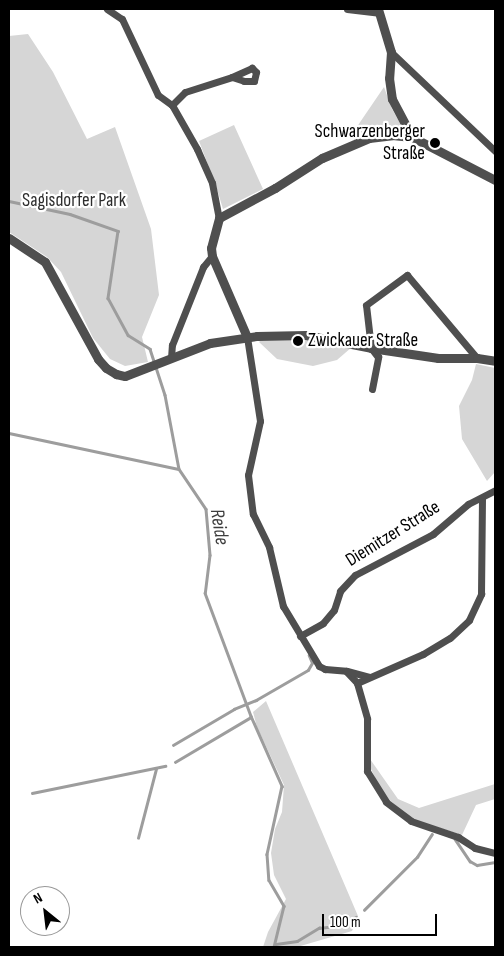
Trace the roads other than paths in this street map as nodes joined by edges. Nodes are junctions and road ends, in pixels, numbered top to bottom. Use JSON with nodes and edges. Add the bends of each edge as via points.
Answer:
{"nodes":[{"id":1,"x":107,"y":9,"type":"edge"},
{"id":2,"x":347,"y":9,"type":"edge"},
{"id":3,"x":379,"y":11,"type":"edge"},
{"id":4,"x":392,"y":52,"type":"junction"},
{"id":5,"x":232,"y":77,"type":"dead end"},
{"id":6,"x":172,"y":105,"type":"junction"},
{"id":7,"x":412,"y":137,"type":"junction"},
{"id":8,"x":495,"y":151,"type":"edge"},
{"id":9,"x":495,"y":180,"type":"edge"},
{"id":10,"x":219,"y":218,"type":"junction"},
{"id":11,"x":9,"y":238,"type":"edge"},
{"id":12,"x":212,"y":256,"type":"junction"},
{"id":13,"x":247,"y":337,"type":"junction"},
{"id":14,"x":371,"y":348,"type":"junction"},
{"id":15,"x":171,"y":358,"type":"junction"},
{"id":16,"x":477,"y":358,"type":"junction"},
{"id":17,"x":495,"y":361,"type":"edge"},
{"id":18,"x":372,"y":389,"type":"dead end"},
{"id":19,"x":495,"y":490,"type":"edge"},
{"id":20,"x":482,"y":498,"type":"junction"},
{"id":21,"x":300,"y":636,"type":"junction"},
{"id":22,"x":346,"y":670,"type":"junction"},
{"id":23,"x":369,"y":677,"type":"junction"},
{"id":24,"x":357,"y":684,"type":"junction"},
{"id":25,"x":495,"y":853,"type":"edge"}],
"edges":[{"from":1,"to":6,"type":"street","via":[[122,19],[158,95]]},
{"from":2,"to":3,"type":"street"},
{"from":3,"to":4,"type":"street"},
{"from":4,"to":7,"type":"street","via":[[389,78],[392,99]]},
{"from":4,"to":8,"type":"street"},
{"from":5,"to":6,"type":"street","via":[[185,92]]},
{"from":6,"to":10,"type":"street","via":[[212,183]]},
{"from":7,"to":9,"type":"street"},
{"from":7,"to":10,"type":"street","via":[[369,138],[332,152]]},
{"from":10,"to":12,"type":"street"},
{"from":11,"to":15,"type":"street","via":[[46,262],[98,359],[106,368],[125,376]]},
{"from":12,"to":13,"type":"street"},
{"from":12,"to":15,"type":"street","via":[[203,267],[172,345]]},
{"from":13,"to":14,"type":"street","via":[[306,335]]},
{"from":13,"to":15,"type":"street","via":[[210,343]]},
{"from":13,"to":21,"type":"street","via":[[260,421],[248,475],[253,514],[269,548],[283,606]]},
{"from":14,"to":16,"type":"street","via":[[438,358]]},
{"from":14,"to":16,"type":"street","via":[[366,305],[407,275]]},
{"from":14,"to":18,"type":"street","via":[[378,357]]},
{"from":16,"to":17,"type":"street"},
{"from":19,"to":20,"type":"street","name":"Diemitzer Straße"},
{"from":20,"to":21,"type":"street","name":"Diemitzer Straße","via":[[468,504],[433,534],[355,575],[340,591],[334,610],[323,623]]},
{"from":20,"to":23,"type":"street","via":[[481,594],[469,620],[450,638],[422,654]]},
{"from":21,"to":22,"type":"street","via":[[319,666]]},
{"from":22,"to":23,"type":"street"},
{"from":22,"to":24,"type":"street"},
{"from":23,"to":24,"type":"street"},
{"from":24,"to":25,"type":"street","via":[[367,719],[367,771],[386,802],[411,821]]}]}
